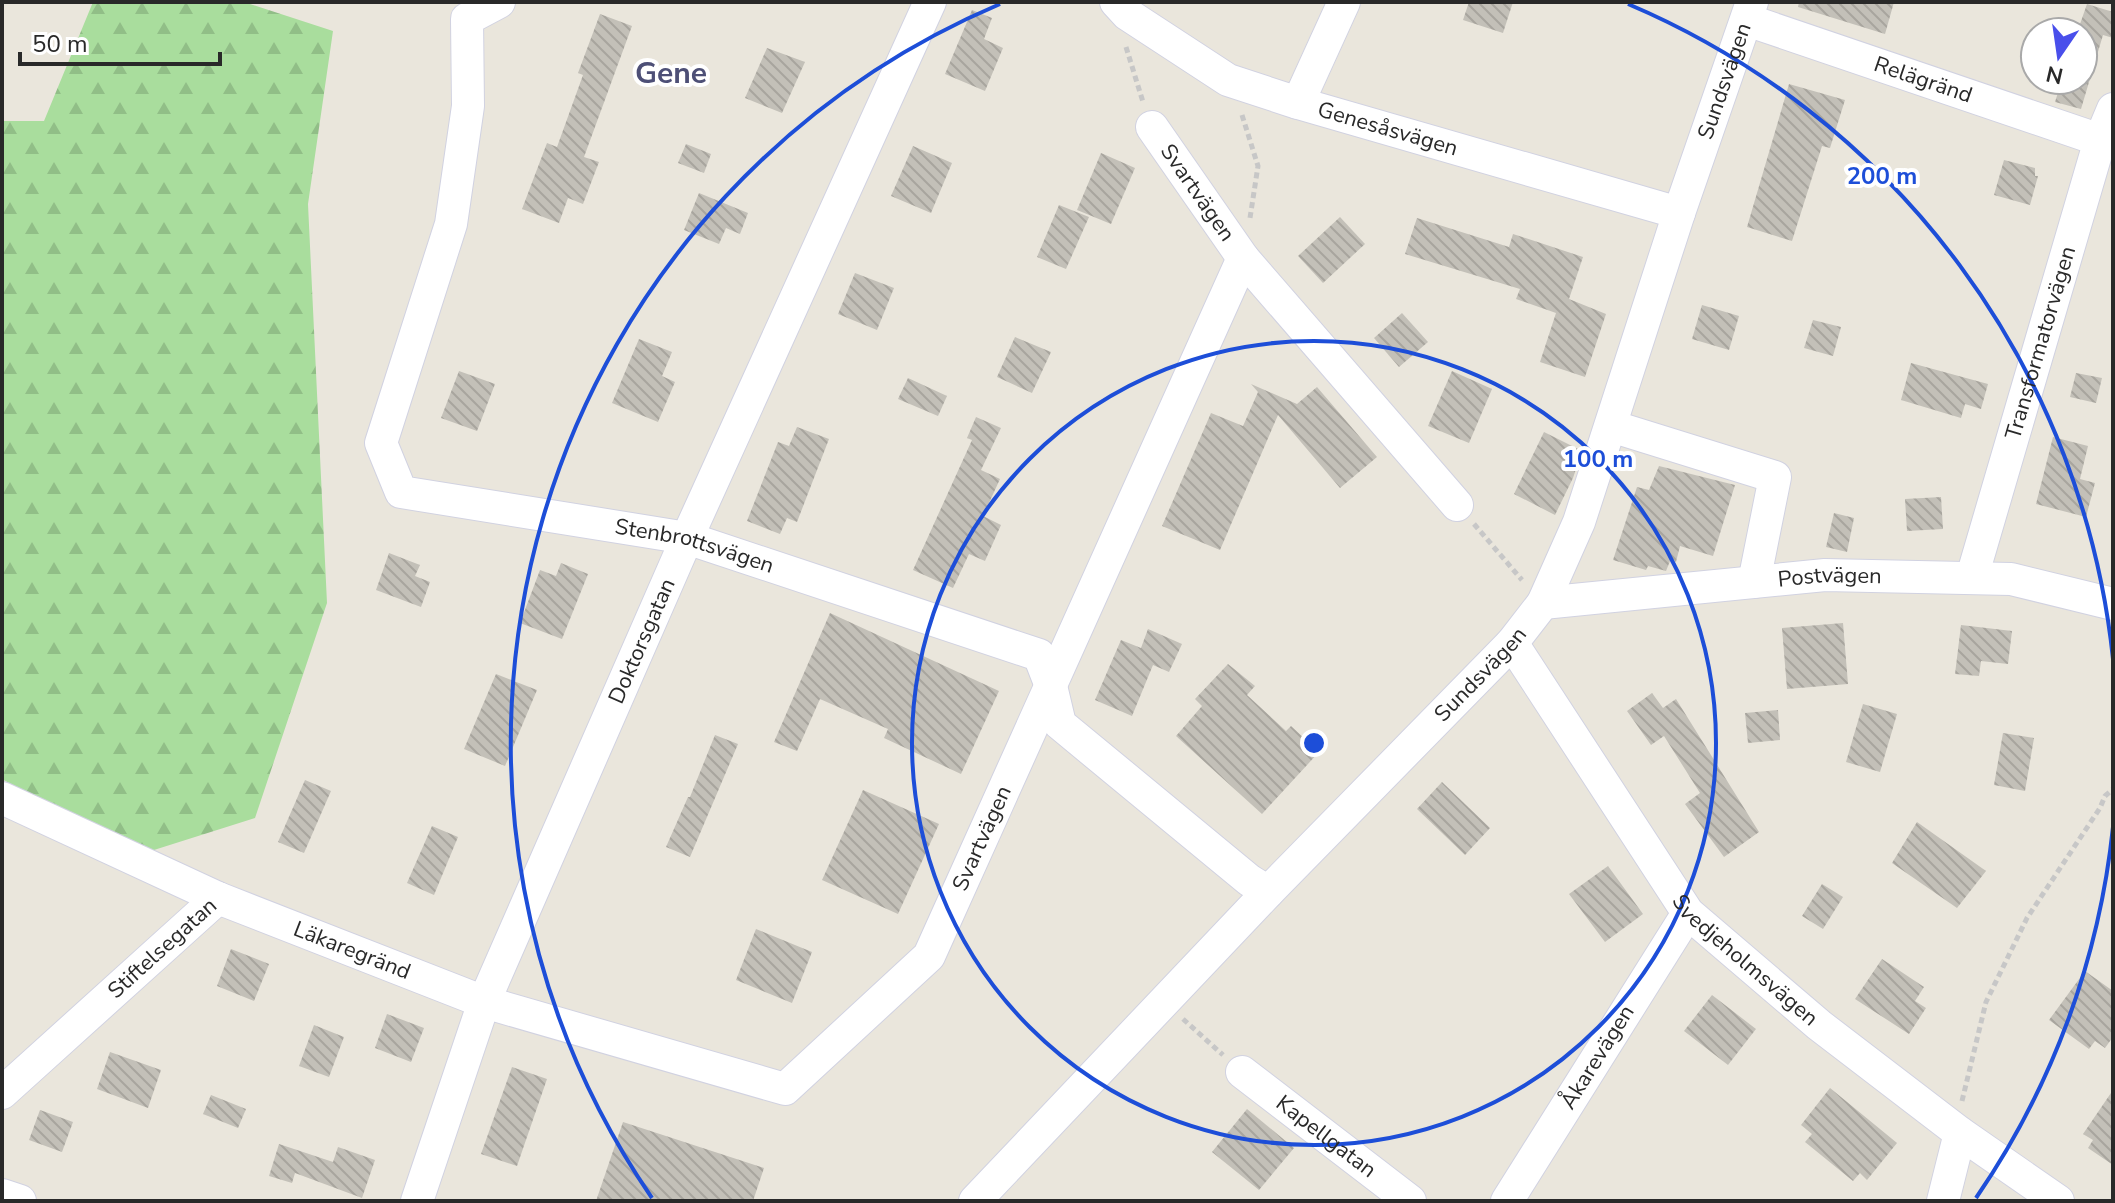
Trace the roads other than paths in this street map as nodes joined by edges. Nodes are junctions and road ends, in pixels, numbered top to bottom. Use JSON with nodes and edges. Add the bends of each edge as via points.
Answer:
{"nodes":[{"id":1,"x":499,"y":2,"type":"edge"},
{"id":2,"x":930,"y":2,"type":"edge"},
{"id":3,"x":1344,"y":2,"type":"edge"},
{"id":4,"x":1121,"y":8,"type":"edge"},
{"id":5,"x":465,"y":10,"type":"edge"},
{"id":6,"x":1750,"y":11,"type":"edge"},
{"id":7,"x":1298,"y":103,"type":"junction"},
{"id":8,"x":2113,"y":109,"type":"edge"},
{"id":9,"x":1152,"y":127,"type":"road end"},
{"id":10,"x":2100,"y":140,"type":"junction"},
{"id":11,"x":1679,"y":213,"type":"junction"},
{"id":12,"x":1243,"y":258,"type":"junction"},
{"id":13,"x":1611,"y":426,"type":"junction"},
{"id":14,"x":1457,"y":505,"type":"road end"},
{"id":15,"x":687,"y":538,"type":"junction"},
{"id":16,"x":1972,"y":577,"type":"junction"},
{"id":17,"x":1754,"y":582,"type":"junction"},
{"id":18,"x":1543,"y":603,"type":"junction"},
{"id":19,"x":2113,"y":604,"type":"edge"},
{"id":20,"x":1512,"y":643,"type":"junction"},
{"id":21,"x":1051,"y":686,"type":"junction"},
{"id":22,"x":2,"y":798,"type":"edge"},
{"id":23,"x":1268,"y":892,"type":"junction"},
{"id":24,"x":218,"y":898,"type":"junction"},
{"id":25,"x":1688,"y":913,"type":"junction"},
{"id":26,"x":484,"y":1002,"type":"junction"},
{"id":27,"x":1242,"y":1072,"type":"road end"},
{"id":28,"x":2,"y":1093,"type":"edge"},
{"id":29,"x":1957,"y":1131,"type":"junction"},
{"id":30,"x":2,"y":1195,"type":"edge"},
{"id":31,"x":20,"y":1201,"type":"edge"},
{"id":32,"x":417,"y":1201,"type":"edge"},
{"id":33,"x":975,"y":1201,"type":"edge"},
{"id":34,"x":1410,"y":1201,"type":"edge"},
{"id":35,"x":1507,"y":1201,"type":"edge"},
{"id":36,"x":1943,"y":1201,"type":"edge"},
{"id":37,"x":2058,"y":1201,"type":"edge"}],
"edges":[{"from":1,"to":5,"type":"street"},
{"from":2,"to":15,"type":"street","name":"Doktorsgatan"},
{"from":3,"to":7,"type":"street"},
{"from":4,"to":7,"type":"street","name":"Genesåsvägen","via":[[1228,80]]},
{"from":5,"to":15,"type":"street","name":"Stenbrottsvägen","via":[[468,106],[451,224],[381,443],[401,492]]},
{"from":6,"to":10,"type":"street","name":"Relägränd"},
{"from":6,"to":11,"type":"street","name":"Sundsvägen"},
{"from":7,"to":11,"type":"street","name":"Genesåsvägen"},
{"from":8,"to":10,"type":"street","name":"Transformatorvägen"},
{"from":9,"to":12,"type":"street","name":"Svartvägen"},
{"from":10,"to":16,"type":"street","name":"Transformatorvägen"},
{"from":11,"to":13,"type":"street","name":"Sundsvägen"},
{"from":12,"to":14,"type":"street","name":"Svartvägen"},
{"from":12,"to":21,"type":"street","name":"Svartvägen"},
{"from":13,"to":17,"type":"street","via":[[1775,477]]},
{"from":13,"to":18,"type":"street","name":"Sundsvägen","via":[[1579,522]]},
{"from":15,"to":21,"type":"street","name":"Stenbrottsvägen","via":[[1039,655]]},
{"from":15,"to":26,"type":"street","name":"Doktorsgatan"},
{"from":16,"to":17,"type":"street","name":"Postvägen","via":[[1825,575]]},
{"from":16,"to":19,"type":"street","name":"Postvägen","via":[[2011,579]]},
{"from":17,"to":18,"type":"street","name":"Postvägen"},
{"from":18,"to":20,"type":"street","name":"Sundsvägen"},
{"from":20,"to":23,"type":"street","name":"Sundsvägen"},
{"from":20,"to":25,"type":"street","name":"Svedjeholmsvägen"},
{"from":21,"to":23,"type":"street","name":"Stenbrottsvägen","via":[[1060,724]]},
{"from":21,"to":26,"type":"street","name":"Svartvägen","via":[[929,956],[785,1089]]},
{"from":22,"to":24,"type":"street","name":"Stiftelsegatan"},
{"from":23,"to":33,"type":"street","name":"Sundsvägen"},
{"from":24,"to":26,"type":"street","name":"Läkaregränd"},
{"from":24,"to":28,"type":"street","name":"Stiftelsegatan"},
{"from":25,"to":29,"type":"street","name":"Svedjeholmsvägen","via":[[1819,1025]]},
{"from":25,"to":35,"type":"street","name":"Åkarevägen"},
{"from":26,"to":32,"type":"street","name":"Doktorsgatan"},
{"from":27,"to":34,"type":"street","name":"Kapellgatan"},
{"from":29,"to":36,"type":"street"},
{"from":29,"to":37,"type":"street","name":"Svedjeholmsvägen"},
{"from":30,"to":31,"type":"street"}]}
